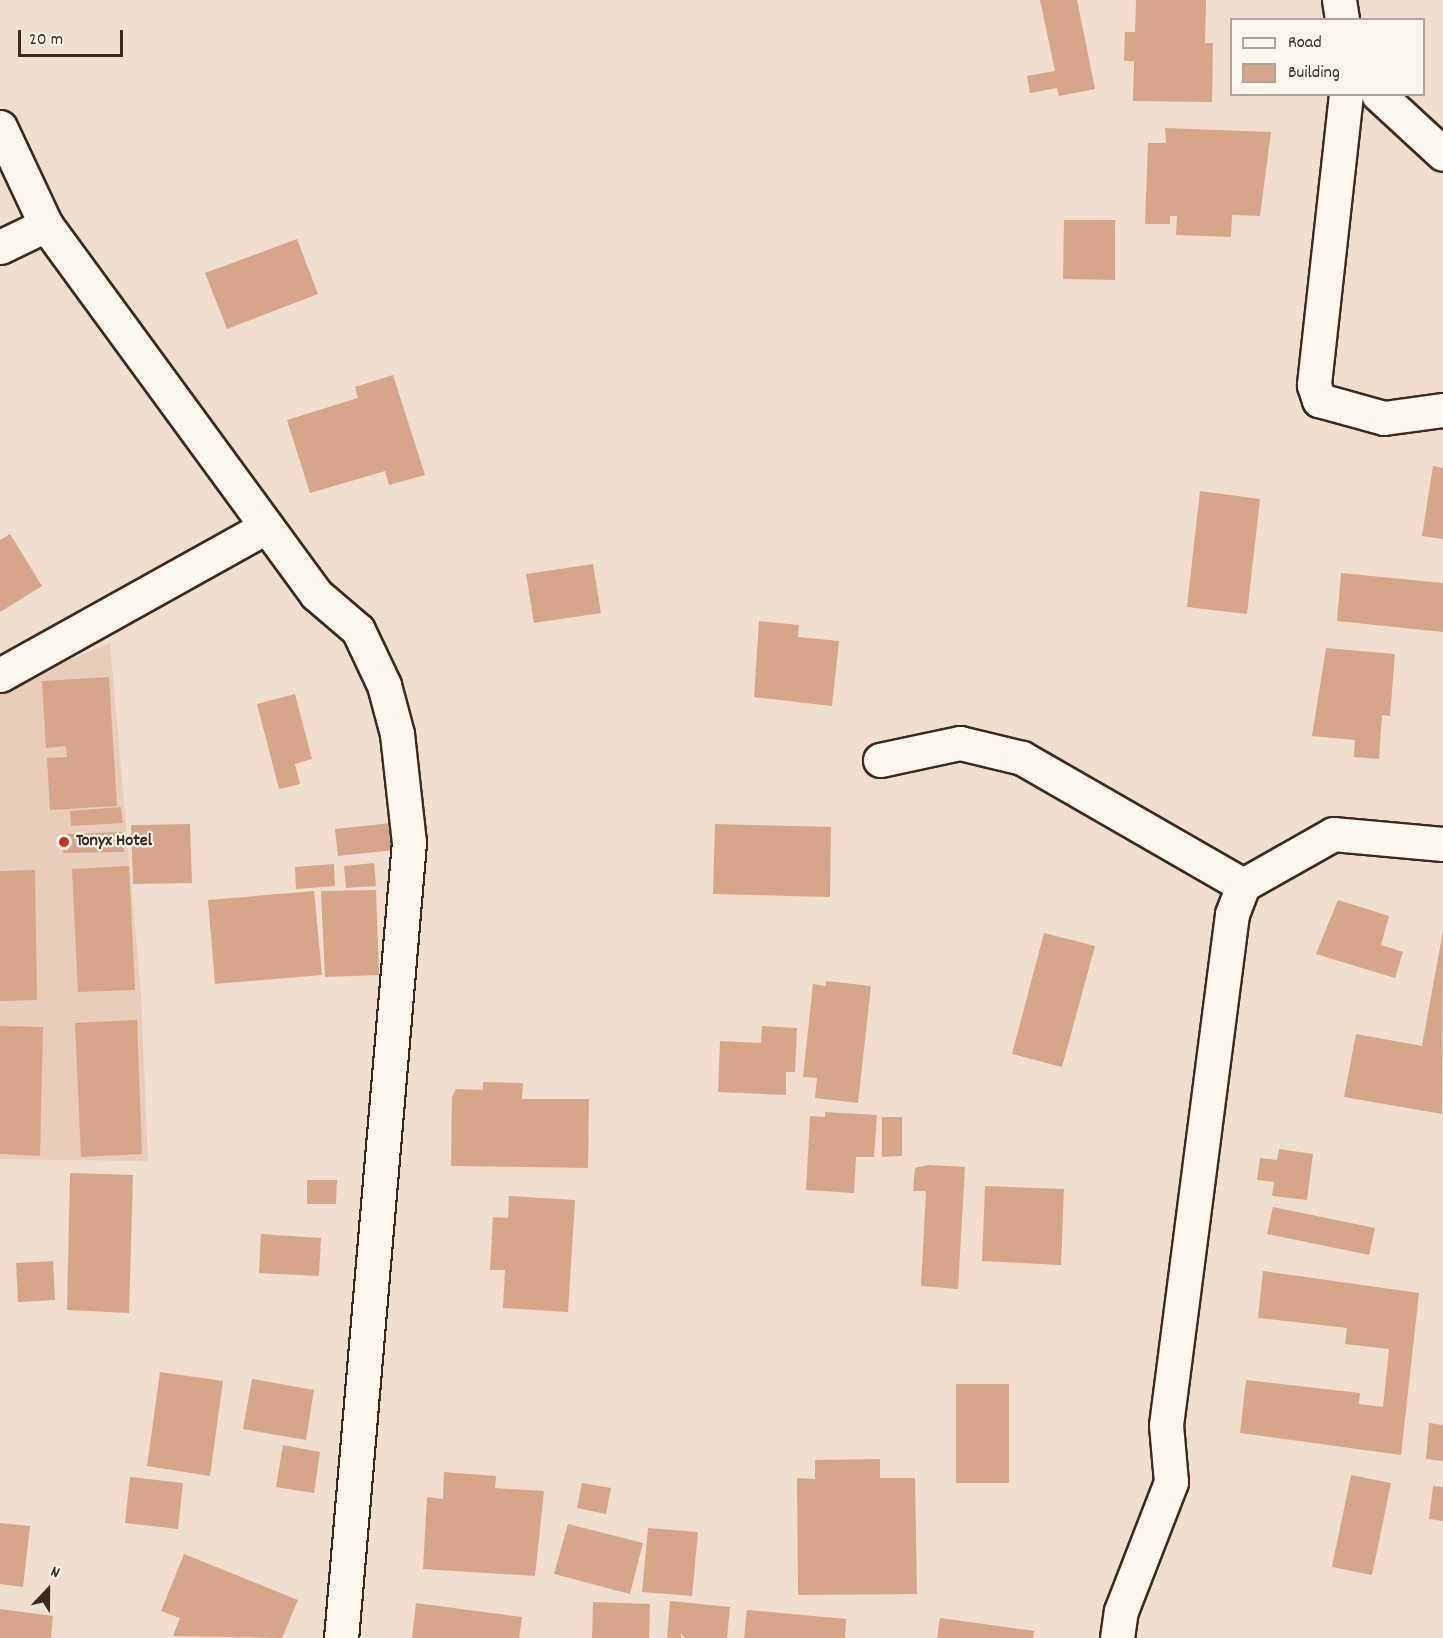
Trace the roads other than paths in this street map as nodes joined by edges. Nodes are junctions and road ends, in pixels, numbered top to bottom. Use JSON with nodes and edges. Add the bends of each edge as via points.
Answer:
{"nodes":[{"id":1,"x":1339,"y":0,"type":"edge"},
{"id":2,"x":1342,"y":18,"type":"edge"},
{"id":3,"x":1346,"y":96,"type":"edge"},
{"id":4,"x":1380,"y":96,"type":"edge"},
{"id":5,"x":0,"y":127,"type":"edge"},
{"id":6,"x":1443,"y":154,"type":"edge"},
{"id":7,"x":46,"y":225,"type":"junction"},
{"id":8,"x":0,"y":247,"type":"edge"},
{"id":9,"x":1443,"y":410,"type":"edge"},
{"id":10,"x":266,"y":527,"type":"junction"},
{"id":11,"x":0,"y":675,"type":"edge"},
{"id":12,"x":880,"y":760,"type":"dead end"},
{"id":13,"x":1443,"y":844,"type":"edge"},
{"id":14,"x":1243,"y":885,"type":"junction"},
{"id":15,"x":341,"y":1638,"type":"edge"},
{"id":16,"x":1117,"y":1638,"type":"edge"}],
"edges":[{"from":1,"to":2,"type":"street"},
{"from":3,"to":9,"type":"street","via":[[1314,385],[1320,400],[1384,418]]},
{"from":4,"to":6,"type":"street"},
{"from":5,"to":7,"type":"street"},
{"from":7,"to":8,"type":"street"},
{"from":7,"to":10,"type":"street"},
{"from":10,"to":11,"type":"street"},
{"from":10,"to":15,"type":"street","via":[[316,594],[358,630],[384,685],[406,779],[409,842]]},
{"from":12,"to":14,"type":"street","via":[[960,743],[1022,758]]},
{"from":13,"to":14,"type":"street","via":[[1333,834]]},
{"from":14,"to":16,"type":"street","via":[[1232,914],[1166,1425],[1171,1482],[1121,1611]]}]}
